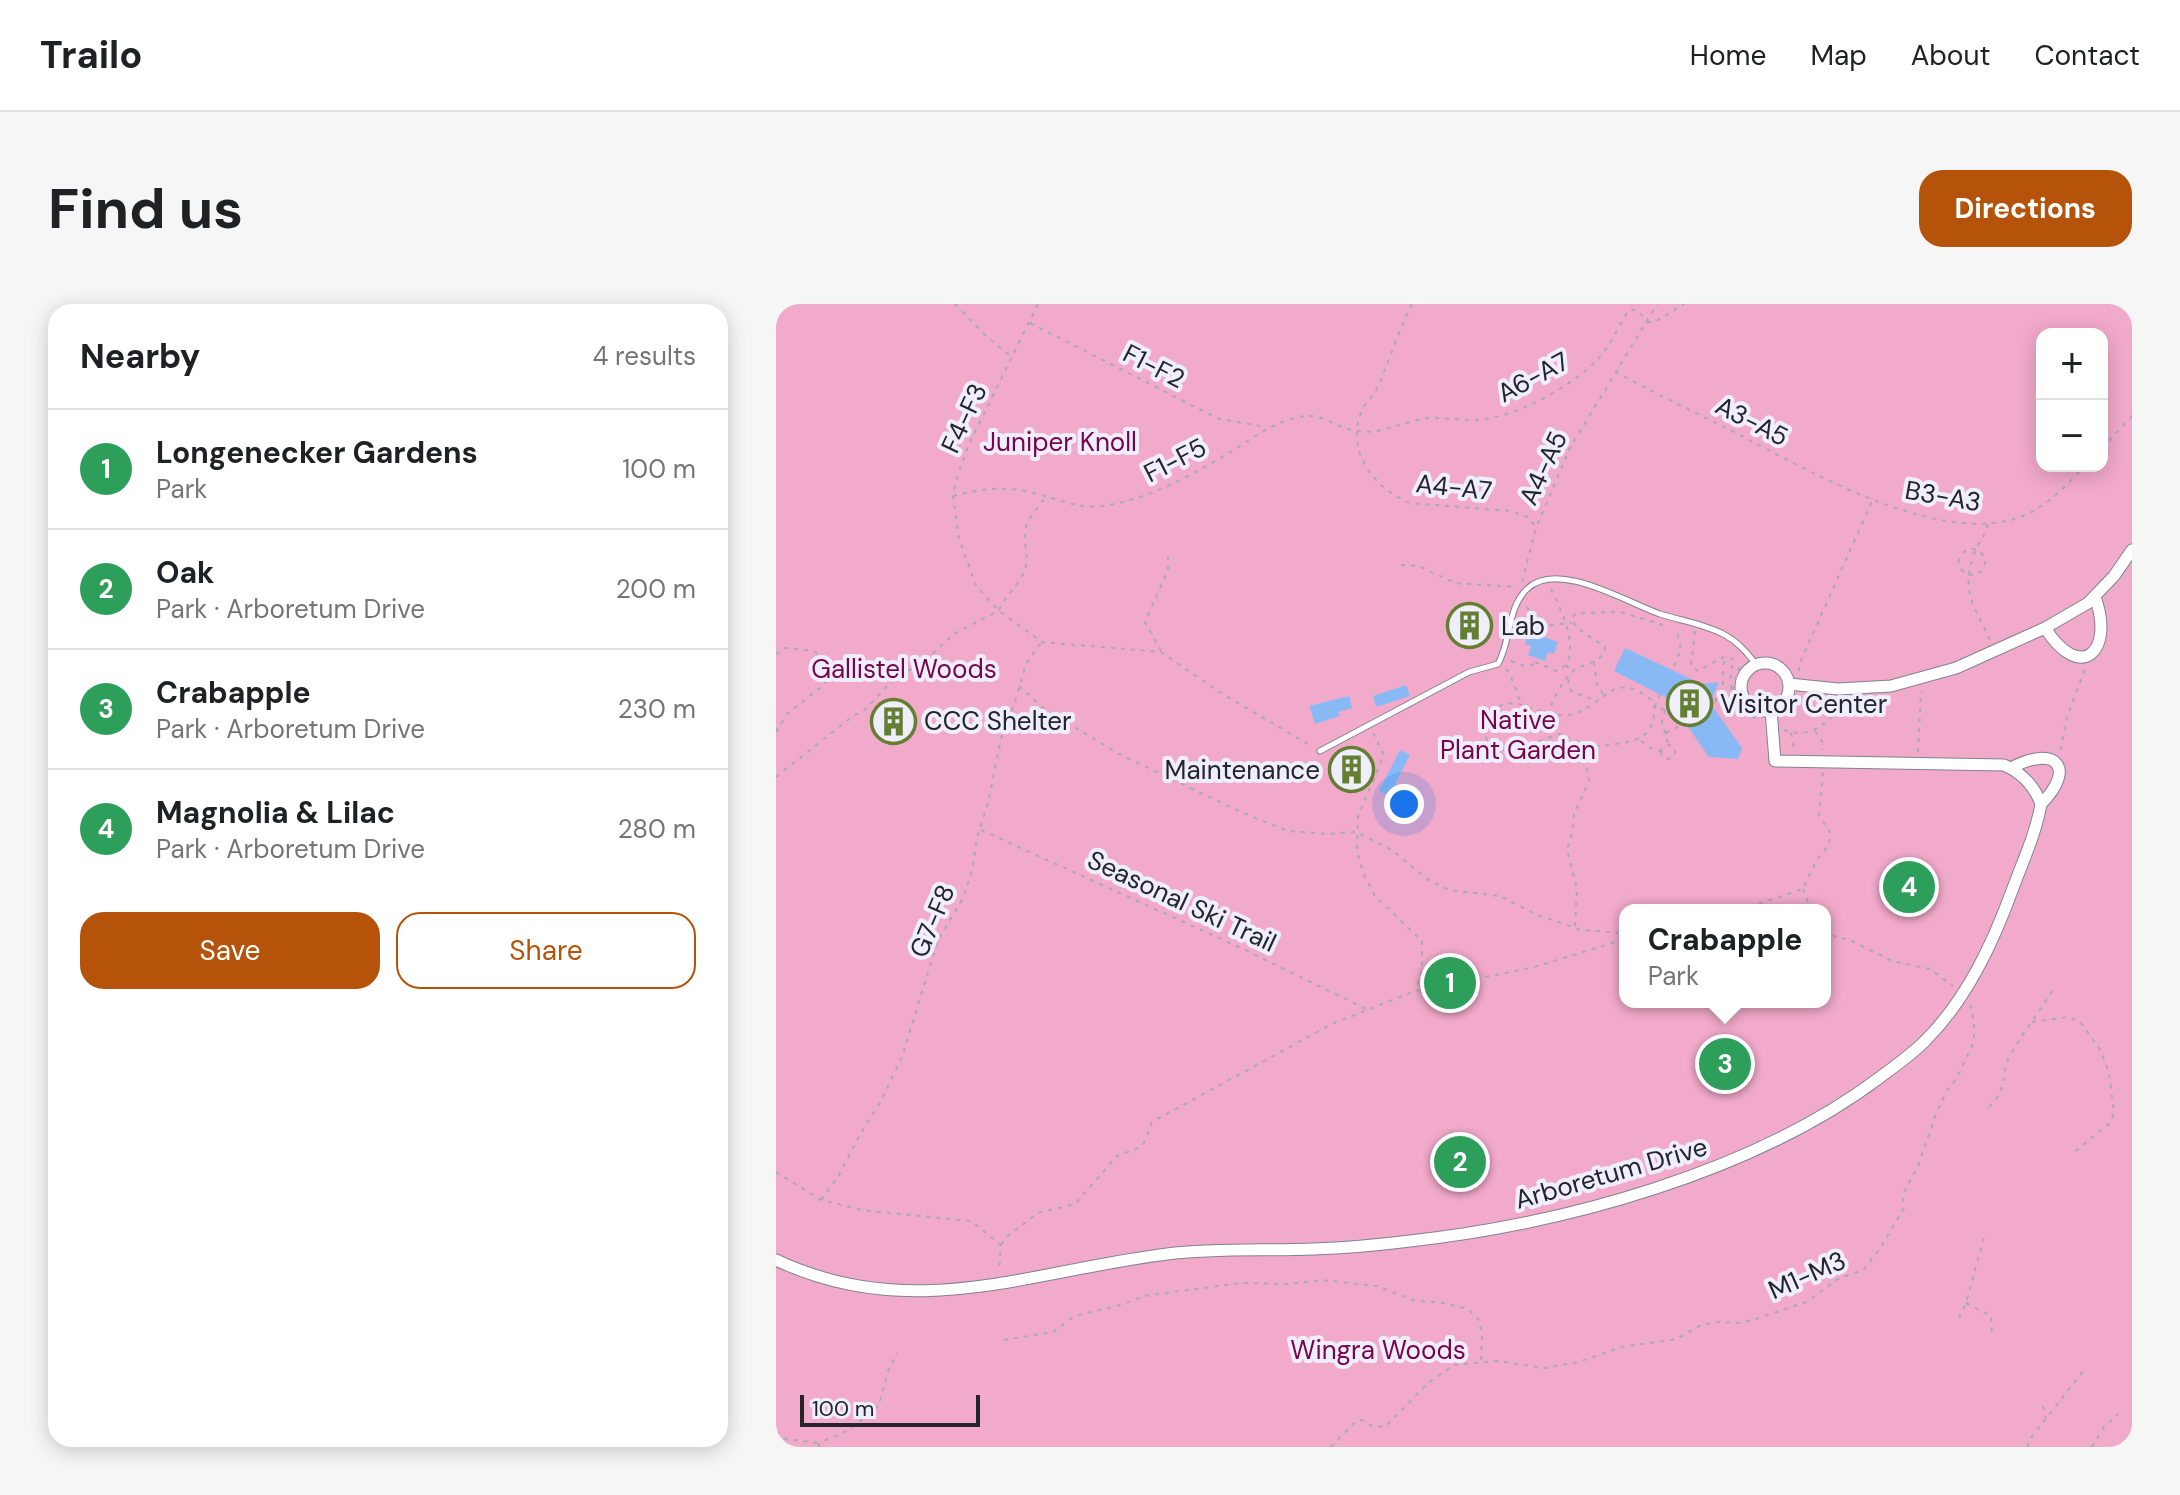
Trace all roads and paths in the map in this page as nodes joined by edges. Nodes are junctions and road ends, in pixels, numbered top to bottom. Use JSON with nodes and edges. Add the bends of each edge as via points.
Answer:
{"nodes":[{"id":1,"x":955,"y":304,"type":"edge"},
{"id":2,"x":1038,"y":304,"type":"edge"},
{"id":3,"x":1412,"y":304,"type":"edge"},
{"id":4,"x":1657,"y":304,"type":"edge"},
{"id":5,"x":1684,"y":304,"type":"edge"},
{"id":6,"x":1646,"y":322,"type":"junction"},
{"id":7,"x":1030,"y":323,"type":"junction"},
{"id":8,"x":1013,"y":357,"type":"junction"},
{"id":9,"x":1615,"y":372,"type":"junction"},
{"id":10,"x":2132,"y":416,"type":"edge"},
{"id":11,"x":1267,"y":427,"type":"junction"},
{"id":12,"x":1356,"y":431,"type":"junction"},
{"id":13,"x":2108,"y":442,"type":"edge"},
{"id":14,"x":2079,"y":472,"type":"edge"},
{"id":15,"x":953,"y":496,"type":"junction"},
{"id":16,"x":1045,"y":497,"type":"junction"},
{"id":17,"x":1873,"y":500,"type":"junction"},
{"id":18,"x":1988,"y":523,"type":"junction"},
{"id":19,"x":1536,"y":528,"type":"junction"},
{"id":20,"x":1976,"y":549,"type":"junction"},
{"id":21,"x":2132,"y":550,"type":"edge"},
{"id":22,"x":1168,"y":552,"type":"dead end"},
{"id":23,"x":1401,"y":565,"type":"dead end"},
{"id":24,"x":1968,"y":574,"type":"junction"},
{"id":25,"x":1547,"y":580,"type":"junction"},
{"id":26,"x":2095,"y":597,"type":"junction"},
{"id":27,"x":1520,"y":601,"type":"junction"},
{"id":28,"x":999,"y":611,"type":"junction"},
{"id":29,"x":1573,"y":623,"type":"junction"},
{"id":30,"x":1565,"y":626,"type":"junction"},
{"id":31,"x":2045,"y":628,"type":"junction"},
{"id":32,"x":1677,"y":629,"type":"junction"},
{"id":33,"x":1695,"y":630,"type":"junction"},
{"id":34,"x":1703,"y":633,"type":"dead end"},
{"id":35,"x":1042,"y":642,"type":"junction"},
{"id":36,"x":2097,"y":648,"type":"junction"},
{"id":37,"x":1161,"y":652,"type":"junction"},
{"id":38,"x":1995,"y":652,"type":"junction"},
{"id":39,"x":776,"y":654,"type":"edge"},
{"id":40,"x":1503,"y":656,"type":"junction"},
{"id":41,"x":1727,"y":656,"type":"junction"},
{"id":42,"x":1741,"y":659,"type":"dead end"},
{"id":43,"x":1594,"y":661,"type":"junction"},
{"id":44,"x":1498,"y":664,"type":"junction"},
{"id":45,"x":1756,"y":664,"type":"junction"},
{"id":46,"x":1566,"y":665,"type":"junction"},
{"id":47,"x":832,"y":666,"type":"junction"},
{"id":48,"x":1674,"y":666,"type":"dead end"},
{"id":49,"x":1572,"y":672,"type":"junction"},
{"id":50,"x":902,"y":674,"type":"junction"},
{"id":51,"x":1567,"y":677,"type":"junction"},
{"id":52,"x":1921,"y":680,"type":"junction"},
{"id":53,"x":1793,"y":685,"type":"junction"},
{"id":54,"x":1019,"y":686,"type":"junction"},
{"id":55,"x":1838,"y":689,"type":"junction"},
{"id":56,"x":1732,"y":691,"type":"junction"},
{"id":57,"x":1660,"y":694,"type":"dead end"},
{"id":58,"x":1603,"y":696,"type":"junction"},
{"id":59,"x":1595,"y":700,"type":"junction"},
{"id":60,"x":1734,"y":700,"type":"junction"},
{"id":61,"x":1716,"y":702,"type":"junction"},
{"id":62,"x":1521,"y":704,"type":"junction"},
{"id":63,"x":1711,"y":705,"type":"dead end"},
{"id":64,"x":1655,"y":707,"type":"junction"},
{"id":65,"x":1670,"y":707,"type":"dead end"},
{"id":66,"x":1665,"y":710,"type":"junction"},
{"id":67,"x":1771,"y":710,"type":"junction"},
{"id":68,"x":1548,"y":714,"type":"junction"},
{"id":69,"x":1685,"y":723,"type":"dead end"},
{"id":70,"x":1773,"y":724,"type":"junction"},
{"id":71,"x":1367,"y":725,"type":"junction"},
{"id":72,"x":1815,"y":731,"type":"junction"},
{"id":73,"x":776,"y":732,"type":"edge"},
{"id":74,"x":1791,"y":732,"type":"junction"},
{"id":75,"x":1665,"y":733,"type":"junction"},
{"id":76,"x":1640,"y":740,"type":"junction"},
{"id":77,"x":1587,"y":745,"type":"junction"},
{"id":78,"x":1668,"y":745,"type":"junction"},
{"id":79,"x":1320,"y":751,"type":"joint"},
{"id":80,"x":1661,"y":751,"type":"junction"},
{"id":81,"x":1918,"y":761,"type":"junction"},
{"id":82,"x":1793,"y":762,"type":"junction"},
{"id":83,"x":1822,"y":762,"type":"junction"},
{"id":84,"x":2057,"y":763,"type":"junction"},
{"id":85,"x":2011,"y":768,"type":"junction"},
{"id":86,"x":776,"y":777,"type":"edge"},
{"id":87,"x":2041,"y":804,"type":"junction"},
{"id":88,"x":979,"y":829,"type":"junction"},
{"id":89,"x":1356,"y":832,"type":"junction"},
{"id":90,"x":1803,"y":889,"type":"junction"},
{"id":91,"x":1758,"y":904,"type":"edge"},
{"id":92,"x":1809,"y":904,"type":"edge"},
{"id":93,"x":1575,"y":928,"type":"junction"},
{"id":94,"x":1619,"y":933,"type":"edge"},
{"id":95,"x":1831,"y":934,"type":"edge"},
{"id":96,"x":1619,"y":941,"type":"edge"},
{"id":97,"x":1415,"y":991,"type":"junction"},
{"id":98,"x":2052,"y":991,"type":"dead end"},
{"id":99,"x":1962,"y":993,"type":"junction"},
{"id":100,"x":1367,"y":1010,"type":"junction"},
{"id":101,"x":2032,"y":1022,"type":"junction"},
{"id":102,"x":1989,"y":1107,"type":"dead end"},
{"id":103,"x":2074,"y":1152,"type":"dead end"},
{"id":104,"x":776,"y":1172,"type":"edge"},
{"id":105,"x":821,"y":1200,"type":"junction"},
{"id":106,"x":1984,"y":1237,"type":"dead end"},
{"id":107,"x":1001,"y":1245,"type":"junction"},
{"id":108,"x":776,"y":1260,"type":"edge"},
{"id":109,"x":997,"y":1285,"type":"junction"},
{"id":110,"x":1966,"y":1303,"type":"junction"},
{"id":111,"x":1959,"y":1318,"type":"dead end"},
{"id":112,"x":1992,"y":1338,"type":"dead end"},
{"id":113,"x":1004,"y":1340,"type":"dead end"},
{"id":114,"x":897,"y":1353,"type":"dead end"},
{"id":115,"x":1481,"y":1365,"type":"junction"},
{"id":116,"x":2084,"y":1370,"type":"dead end"},
{"id":117,"x":2043,"y":1406,"type":"dead end"},
{"id":118,"x":2118,"y":1414,"type":"dead end"},
{"id":119,"x":2046,"y":1419,"type":"junction"},
{"id":120,"x":776,"y":1432,"type":"edge"},
{"id":121,"x":819,"y":1445,"type":"edge"},
{"id":122,"x":1331,"y":1447,"type":"edge"},
{"id":123,"x":2027,"y":1447,"type":"edge"},
{"id":124,"x":2092,"y":1447,"type":"edge"}],
"edges":[{"from":1,"to":8,"type":"path"},
{"from":2,"to":7,"type":"path","name":"F4-F3"},
{"from":3,"to":12,"type":"path"},
{"from":4,"to":6,"type":"path","name":"A4-A5"},
{"from":5,"to":6,"type":"path"},
{"from":6,"to":9,"type":"path","name":"A4-A5"},
{"from":6,"to":12,"type":"path","name":"A6-A7","via":[[1628,311],[1597,361],[1536,401],[1501,416],[1409,420],[1383,431]]},
{"from":7,"to":8,"type":"path","name":"F4-F3"},
{"from":7,"to":11,"type":"path","name":"F1-F2","via":[[1219,419]]},
{"from":8,"to":15,"type":"path","name":"F4-F3","via":[[969,444]]},
{"from":9,"to":17,"type":"path","name":"A3-A5"},
{"from":9,"to":19,"type":"path","name":"A4-A5","via":[[1570,448]]},
{"from":10,"to":13,"type":"path"},
{"from":11,"to":12,"type":"path","via":[[1313,416]]},
{"from":11,"to":16,"type":"path","name":"F1-F5","via":[[1208,465],[1143,496],[1091,506]]},
{"from":12,"to":19,"type":"path","name":"A4-A7","via":[[1369,473],[1395,497],[1410,503],[1511,511],[1528,517]]},
{"from":14,"to":18,"type":"path","name":"B3-A3","via":[[2030,513]]},
{"from":15,"to":16,"type":"path","name":"F1-F5","via":[[1004,488]]},
{"from":15,"to":28,"type":"path","via":[[966,564],[976,586]]},
{"from":16,"to":28,"type":"path","via":[[1025,532],[1026,563],[1019,584]]},
{"from":17,"to":18,"type":"path","name":"B3-A3","via":[[1921,515]]},
{"from":17,"to":53,"type":"path"},
{"from":18,"to":20,"type":"path"},
{"from":19,"to":23,"type":"path","name":"A4-A5","via":[[1523,587],[1455,583],[1419,566]]},
{"from":20,"to":24,"type":"path"},
{"from":20,"to":24,"type":"path","via":[[1960,557]]},
{"from":20,"to":24,"type":"path","via":[[1984,557],[1984,567]]},
{"from":21,"to":26,"type":"street"},
{"from":22,"to":37,"type":"path","via":[[1168,570],[1145,622]]},
{"from":24,"to":38,"type":"path","via":[[1975,613]]},
{"from":25,"to":27,"type":"lane","via":[[1526,589]]},
{"from":25,"to":30,"type":"path"},
{"from":25,"to":45,"type":"lane","via":[[1583,582],[1713,629],[1743,647]]},
{"from":26,"to":31,"type":"street"},
{"from":26,"to":36,"type":"street","via":[[2102,621]]},
{"from":27,"to":30,"type":"path","via":[[1542,622]]},
{"from":27,"to":40,"type":"lane"},
{"from":28,"to":35,"type":"path"},
{"from":28,"to":50,"type":"path","via":[[954,634]]},
{"from":29,"to":30,"type":"path"},
{"from":29,"to":32,"type":"path","via":[[1576,613],[1621,612]]},
{"from":29,"to":43,"type":"path","via":[[1605,647]]},
{"from":30,"to":46,"type":"path","via":[[1570,650]]},
{"from":31,"to":36,"type":"street","via":[[2066,654],[2088,657]]},
{"from":31,"to":38,"type":"street"},
{"from":32,"to":33,"type":"path"},
{"from":32,"to":48,"type":"path","via":[[1681,649]]},
{"from":33,"to":34,"type":"path"},
{"from":33,"to":41,"type":"path","via":[[1690,660],[1694,670]]},
{"from":35,"to":37,"type":"path"},
{"from":35,"to":54,"type":"path","name":"G7-F8"},
{"from":36,"to":84,"type":"path","via":[[2076,688]]},
{"from":37,"to":79,"type":"path"},
{"from":38,"to":52,"type":"street"},
{"from":39,"to":47,"type":"path","via":[[785,648],[814,651]]},
{"from":40,"to":44,"type":"lane"},
{"from":40,"to":46,"type":"path","via":[[1525,666],[1535,660],[1557,671]]},
{"from":41,"to":56,"type":"path","via":[[1734,660]]},
{"from":41,"to":61,"type":"path"},
{"from":42,"to":56,"type":"path"},
{"from":43,"to":49,"type":"path"},
{"from":43,"to":58,"type":"path"},
{"from":44,"to":62,"type":"path","via":[[1509,672]]},
{"from":44,"to":71,"type":"lane","via":[[1469,672]]},
{"from":45,"to":53,"type":"street","via":[[1777,666]]},
{"from":45,"to":67,"type":"street","via":[[1745,675],[1742,690],[1749,704]]},
{"from":46,"to":49,"type":"path"},
{"from":47,"to":50,"type":"path","via":[[873,676]]},
{"from":47,"to":73,"type":"path","via":[[825,684],[787,714]]},
{"from":49,"to":51,"type":"path"},
{"from":50,"to":86,"type":"path","via":[[875,702]]},
{"from":51,"to":59,"type":"path","via":[[1571,691]]},
{"from":51,"to":68,"type":"path"},
{"from":52,"to":55,"type":"street"},
{"from":52,"to":81,"type":"path"},
{"from":53,"to":55,"type":"street"},
{"from":53,"to":67,"type":"street","via":[[1783,703]]},
{"from":54,"to":88,"type":"path","name":"G7-F8"},
{"from":54,"to":89,"type":"path","via":[[1045,709],[1119,754],[1241,812],[1288,831]]},
{"from":55,"to":72,"type":"path","via":[[1836,712]]},
{"from":56,"to":60,"type":"path"},
{"from":57,"to":64,"type":"path"},
{"from":58,"to":59,"type":"path"},
{"from":58,"to":64,"type":"path","via":[[1620,687],[1633,688]]},
{"from":59,"to":68,"type":"path","via":[[1567,715]]},
{"from":60,"to":61,"type":"path"},
{"from":60,"to":70,"type":"path","via":[[1750,716]]},
{"from":61,"to":63,"type":"path"},
{"from":62,"to":68,"type":"path"},
{"from":62,"to":77,"type":"path","via":[[1507,702],[1488,714],[1486,736],[1498,749],[1521,748],[1559,734]]},
{"from":64,"to":66,"type":"path"},
{"from":64,"to":76,"type":"path"},
{"from":65,"to":66,"type":"path"},
{"from":66,"to":75,"type":"path"},
{"from":67,"to":70,"type":"street"},
{"from":69,"to":75,"type":"path"},
{"from":70,"to":74,"type":"path"},
{"from":70,"to":82,"type":"street","via":[[1775,761]]},
{"from":71,"to":79,"type":"lane"},
{"from":71,"to":89,"type":"path","via":[[1384,755]]},
{"from":72,"to":74,"type":"path"},
{"from":72,"to":83,"type":"path","via":[[1822,741]]},
{"from":74,"to":82,"type":"path"},
{"from":75,"to":78,"type":"path"},
{"from":76,"to":77,"type":"path"},
{"from":76,"to":80,"type":"path"},
{"from":77,"to":93,"type":"path","via":[[1589,781],[1574,814],[1567,849],[1577,889]]},
{"from":78,"to":80,"type":"path"},
{"from":78,"to":80,"type":"path","via":[[1675,751],[1672,759],[1663,758]]},
{"from":81,"to":83,"type":"street"},
{"from":81,"to":85,"type":"street"},
{"from":82,"to":83,"type":"street"},
{"from":83,"to":90,"type":"path","via":[[1819,815],[1831,834]]},
{"from":84,"to":85,"type":"street","via":[[2051,757],[2037,757]]},
{"from":84,"to":87,"type":"street","name":"Arboretum Drive","via":[[2057,781]]},
{"from":85,"to":87,"type":"street","via":[[2029,782]]},
{"from":87,"to":99,"type":"street","name":"Arboretum Drive","via":[[2002,918]]},
{"from":88,"to":100,"type":"path","name":"Seasonal Ski Trail"},
{"from":88,"to":105,"type":"path","name":"G7-F8","via":[[963,898],[938,940],[902,1057]]},
{"from":89,"to":93,"type":"path","via":[[1449,890],[1500,896]]},
{"from":89,"to":97,"type":"path","via":[[1361,863],[1375,896],[1422,941],[1422,971]]},
{"from":90,"to":91,"type":"path"},
{"from":90,"to":92,"type":"path"},
{"from":93,"to":94,"type":"path"},
{"from":95,"to":99,"type":"path","via":[[1892,961],[1930,969]]},
{"from":96,"to":97,"type":"path","via":[[1531,968]]},
{"from":97,"to":100,"type":"path"},
{"from":98,"to":101,"type":"path"},
{"from":99,"to":109,"type":"street","name":"Arboretum Drive","via":[[1926,1040],[1818,1118],[1730,1161],[1601,1204],[1496,1229],[1412,1241],[1186,1252]]},
{"from":99,"to":115,"type":"path","name":"M1-M3","via":[[1970,1005],[1974,1041],[1937,1111],[1903,1194],[1904,1208],[1863,1270],[1843,1276],[1806,1302],[1739,1323],[1701,1325],[1677,1339],[1545,1368],[1497,1361]]},
{"from":100,"to":107,"type":"path","via":[[1152,1122],[1144,1143],[1117,1156],[1075,1204],[1038,1213]]},
{"from":101,"to":102,"type":"path","via":[[2008,1059],[2005,1085]]},
{"from":101,"to":103,"type":"path","via":[[2068,1017],[2081,1023],[2109,1073],[2114,1113],[2109,1124]]},
{"from":104,"to":105,"type":"path"},
{"from":105,"to":107,"type":"path","via":[[862,1210],[971,1221]]},
{"from":106,"to":110,"type":"path"},
{"from":107,"to":109,"type":"path"},
{"from":108,"to":109,"type":"street","name":"Arboretum Drive","via":[[821,1277],[878,1289],[909,1292]]},
{"from":110,"to":111,"type":"path"},
{"from":110,"to":112,"type":"path","via":[[1991,1316]]},
{"from":113,"to":115,"type":"path","via":[[1053,1332],[1074,1316],[1144,1296],[1241,1283],[1322,1280],[1377,1286],[1413,1300],[1468,1309],[1480,1321]]},
{"from":114,"to":121,"type":"path","via":[[879,1405],[849,1430]]},
{"from":115,"to":122,"type":"path","name":"M1-M3","via":[[1454,1365],[1385,1427],[1355,1422]]},
{"from":116,"to":119,"type":"path"},
{"from":117,"to":119,"type":"path"},
{"from":118,"to":124,"type":"path"},
{"from":119,"to":123,"type":"path"},
{"from":120,"to":121,"type":"path"}]}
